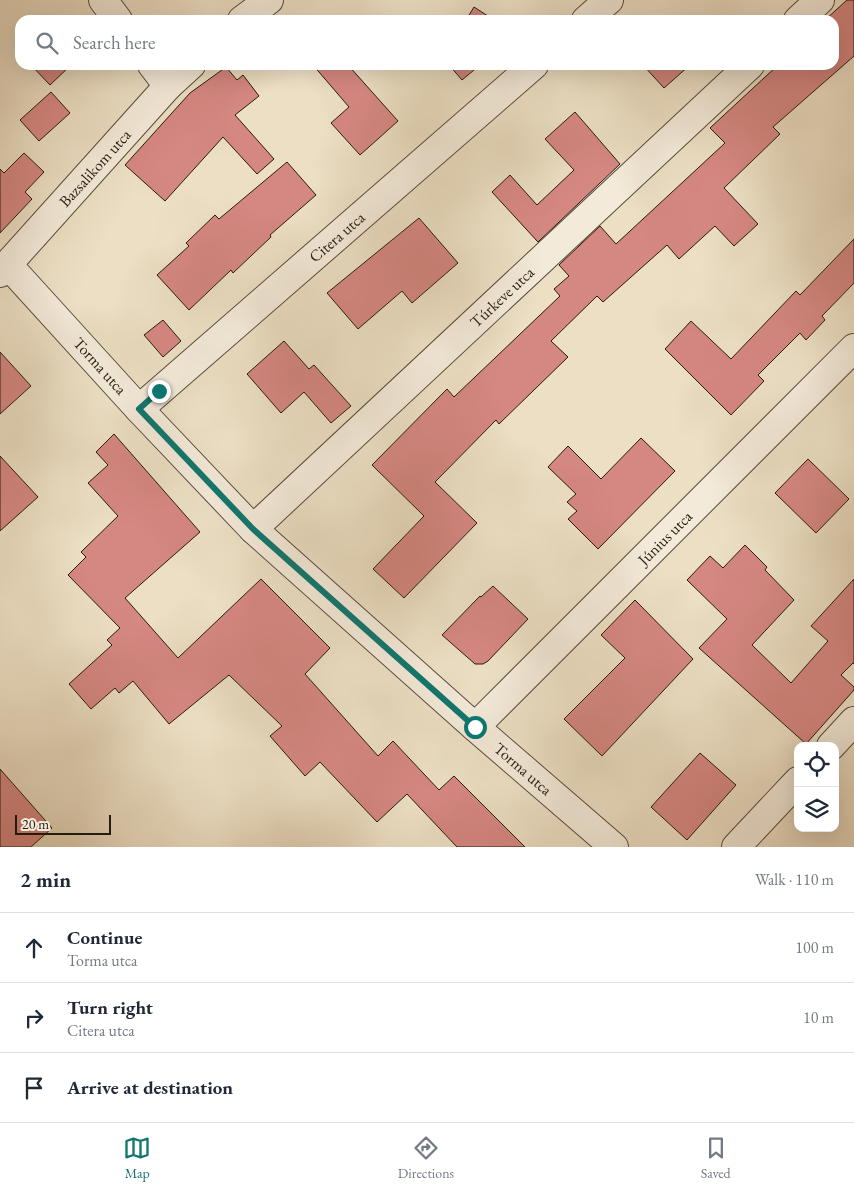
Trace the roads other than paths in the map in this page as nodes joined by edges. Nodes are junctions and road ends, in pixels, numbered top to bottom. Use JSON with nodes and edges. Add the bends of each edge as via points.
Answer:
{"nodes":[{"id":1,"x":103,"y":0,"type":"edge"},
{"id":2,"x":269,"y":0,"type":"edge"},
{"id":3,"x":609,"y":0,"type":"edge"},
{"id":4,"x":820,"y":0,"type":"edge"},
{"id":5,"x":114,"y":15,"type":"edge"},
{"id":6,"x":249,"y":15,"type":"edge"},
{"id":7,"x":592,"y":15,"type":"edge"},
{"id":8,"x":804,"y":15,"type":"edge"},
{"id":9,"x":176,"y":70,"type":"edge"},
{"id":10,"x":528,"y":70,"type":"edge"},
{"id":11,"x":745,"y":70,"type":"edge"},
{"id":12,"x":160,"y":75,"type":"edge"},
{"id":13,"x":4,"y":270,"type":"edge"},
{"id":14,"x":854,"y":348,"type":"edge"},
{"id":15,"x":139,"y":409,"type":"junction"},
{"id":16,"x":253,"y":529,"type":"junction"},
{"id":17,"x":854,"y":721,"type":"edge"},
{"id":18,"x":475,"y":727,"type":"junction"},
{"id":19,"x":835,"y":742,"type":"edge"},
{"id":20,"x":794,"y":785,"type":"edge"},
{"id":21,"x":614,"y":847,"type":"edge"},
{"id":22,"x":736,"y":847,"type":"edge"}],
"edges":[{"from":1,"to":5,"type":"street"},
{"from":2,"to":6,"type":"street"},
{"from":3,"to":7,"type":"street"},
{"from":4,"to":8,"type":"street"},
{"from":9,"to":12,"type":"street","name":"Bazsalikom utca"},
{"from":10,"to":15,"type":"street","name":"Citera utca"},
{"from":11,"to":16,"type":"street","name":"Túrkeve utca"},
{"from":12,"to":13,"type":"street","name":"Bazsalikom utca"},
{"from":13,"to":15,"type":"street","name":"Torma utca"},
{"from":14,"to":18,"type":"street","name":"Június utca"},
{"from":15,"to":16,"type":"street","name":"Torma utca"},
{"from":16,"to":18,"type":"street","name":"Torma utca"},
{"from":17,"to":19,"type":"street"},
{"from":18,"to":21,"type":"street","name":"Torma utca"},
{"from":20,"to":22,"type":"street"}]}
